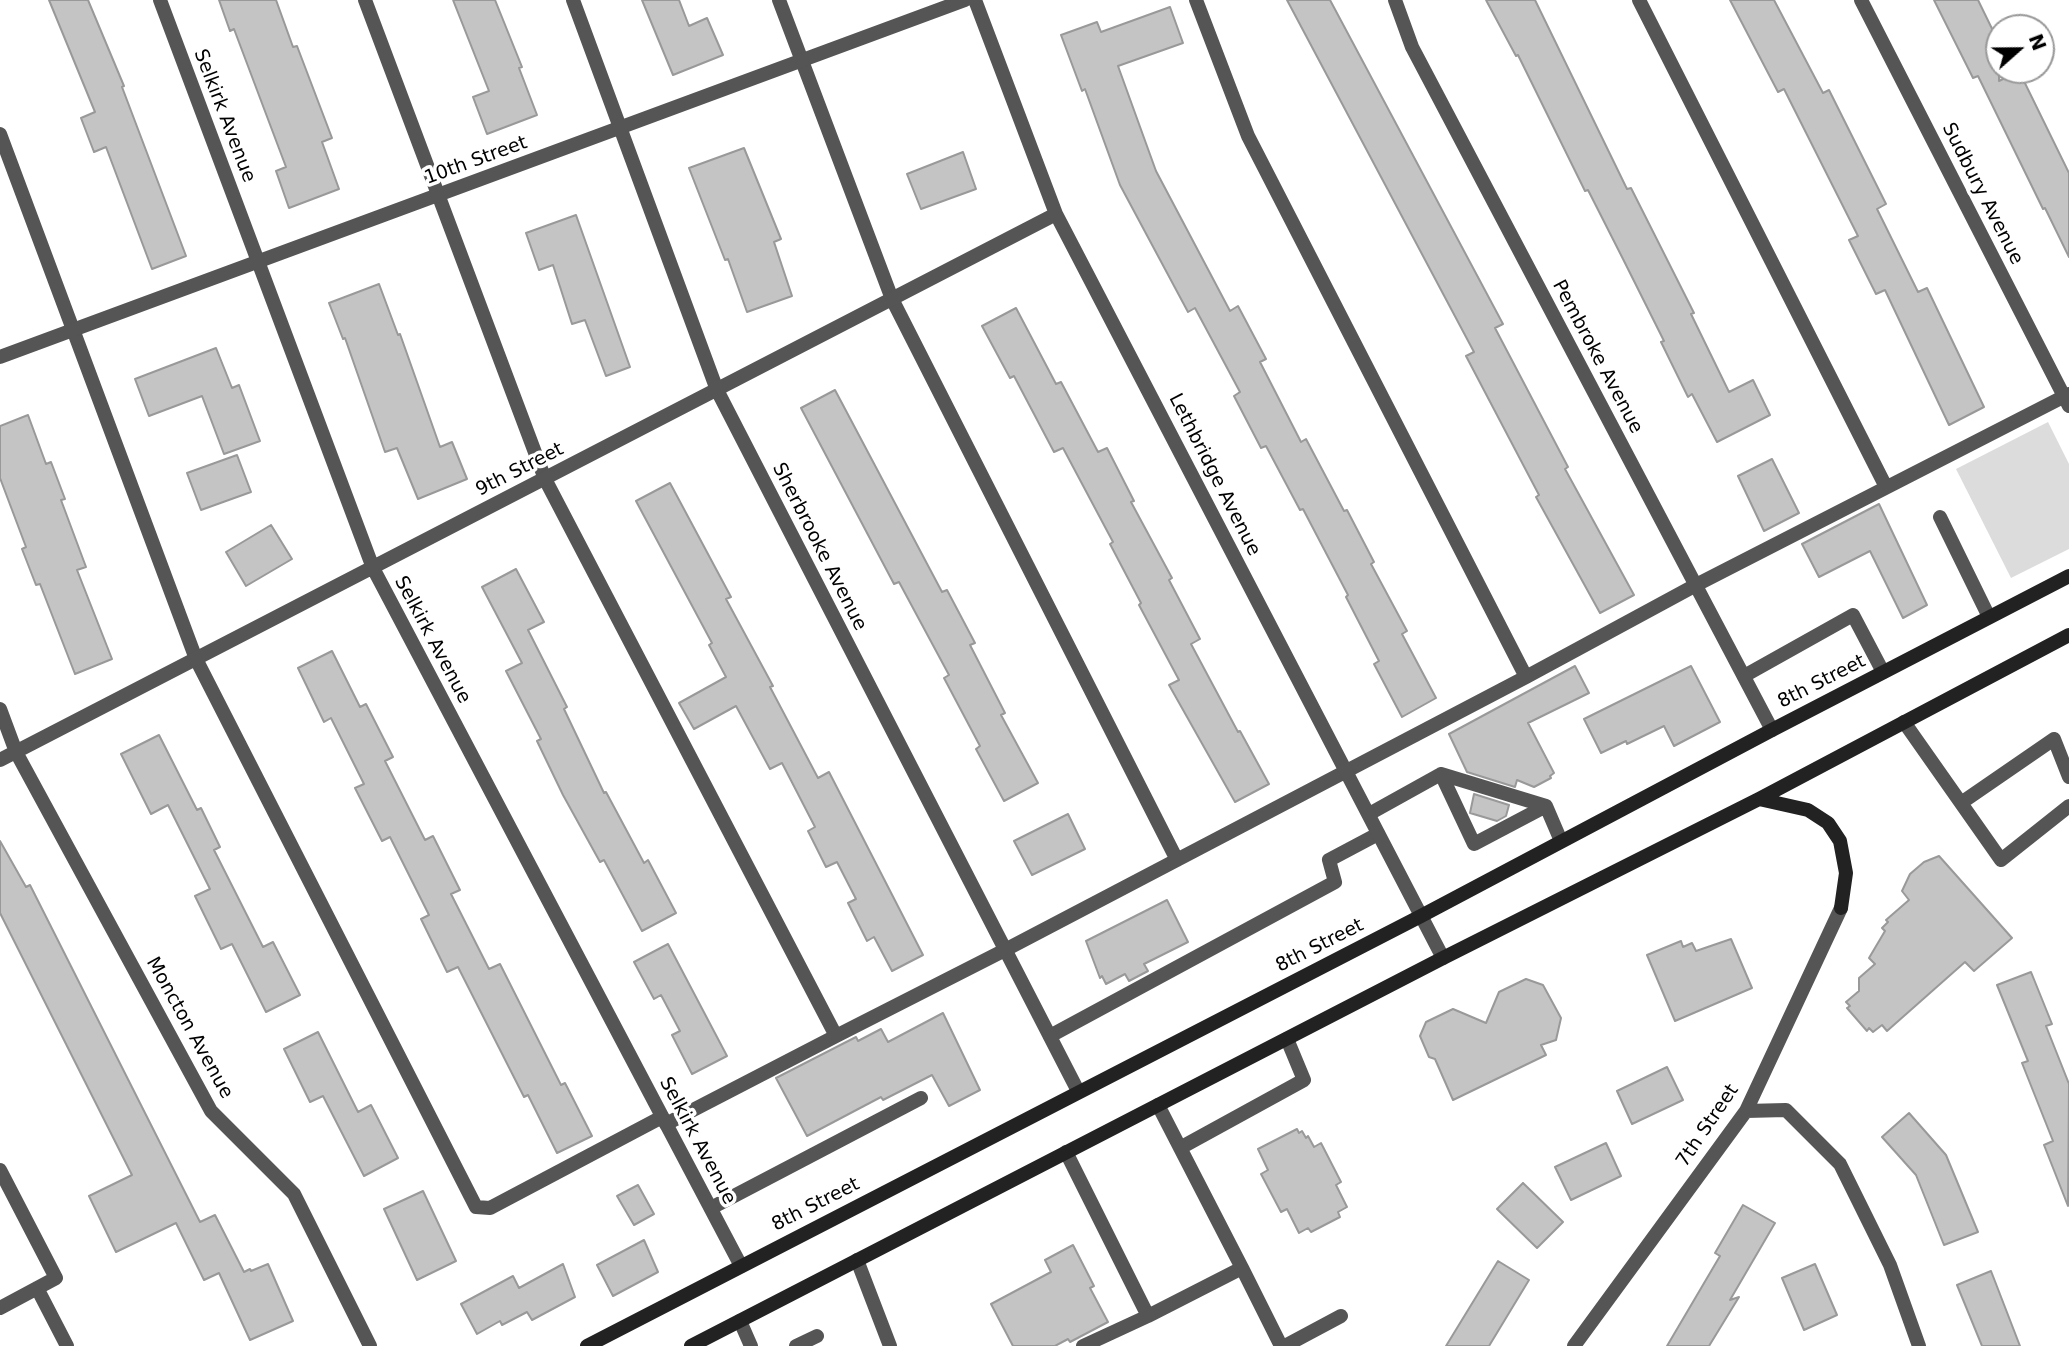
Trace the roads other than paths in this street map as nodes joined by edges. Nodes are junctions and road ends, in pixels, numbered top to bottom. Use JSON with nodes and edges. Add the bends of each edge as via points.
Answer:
{"nodes":[{"id":1,"x":160,"y":0,"type":"edge"},
{"id":2,"x":365,"y":0,"type":"edge"},
{"id":3,"x":573,"y":0,"type":"edge"},
{"id":4,"x":779,"y":0,"type":"edge"},
{"id":5,"x":965,"y":0,"type":"edge"},
{"id":6,"x":975,"y":0,"type":"edge"},
{"id":7,"x":1196,"y":0,"type":"edge"},
{"id":8,"x":1395,"y":0,"type":"edge"},
{"id":9,"x":1639,"y":0,"type":"edge"},
{"id":10,"x":1861,"y":0,"type":"edge"},
{"id":11,"x":801,"y":61,"type":"junction"},
{"id":12,"x":620,"y":128,"type":"junction"},
{"id":13,"x":0,"y":134,"type":"edge"},
{"id":14,"x":438,"y":195,"type":"junction"},
{"id":15,"x":1056,"y":214,"type":"junction"},
{"id":16,"x":258,"y":261,"type":"junction"},
{"id":17,"x":892,"y":299,"type":"junction"},
{"id":18,"x":73,"y":330,"type":"junction"},
{"id":19,"x":0,"y":357,"type":"edge"},
{"id":20,"x":717,"y":390,"type":"junction"},
{"id":21,"x":2067,"y":399,"type":"edge"},
{"id":22,"x":545,"y":479,"type":"junction"},
{"id":23,"x":1886,"y":487,"type":"junction"},
{"id":24,"x":1940,"y":517,"type":"dead end"},
{"id":25,"x":373,"y":568,"type":"junction"},
{"id":26,"x":2069,"y":576,"type":"edge"},
{"id":27,"x":1696,"y":585,"type":"junction"},
{"id":28,"x":1989,"y":617,"type":"junction"},
{"id":29,"x":2069,"y":635,"type":"edge"},
{"id":30,"x":196,"y":659,"type":"junction"},
{"id":31,"x":1883,"y":672,"type":"junction"},
{"id":32,"x":1744,"y":676,"type":"junction"},
{"id":33,"x":1526,"y":677,"type":"junction"},
{"id":34,"x":0,"y":709,"type":"edge"},
{"id":35,"x":1904,"y":722,"type":"junction"},
{"id":36,"x":1772,"y":730,"type":"junction"},
{"id":37,"x":16,"y":752,"type":"junction"},
{"id":38,"x":0,"y":760,"type":"edge"},
{"id":39,"x":1346,"y":771,"type":"junction"},
{"id":40,"x":1441,"y":774,"type":"junction"},
{"id":41,"x":2069,"y":777,"type":"edge"},
{"id":42,"x":1759,"y":799,"type":"junction"},
{"id":43,"x":1961,"y":803,"type":"junction"},
{"id":44,"x":1546,"y":806,"type":"junction"},
{"id":45,"x":2069,"y":806,"type":"edge"},
{"id":46,"x":1369,"y":814,"type":"junction"},
{"id":47,"x":1378,"y":834,"type":"junction"},
{"id":48,"x":1561,"y":841,"type":"junction"},
{"id":49,"x":1177,"y":860,"type":"junction"},
{"id":50,"x":1841,"y":908,"type":"joint"},
{"id":51,"x":1421,"y":916,"type":"junction"},
{"id":52,"x":1005,"y":950,"type":"junction"},
{"id":53,"x":1443,"y":958,"type":"junction"},
{"id":54,"x":836,"y":1036,"type":"junction"},
{"id":55,"x":1050,"y":1036,"type":"junction"},
{"id":56,"x":1287,"y":1038,"type":"junction"},
{"id":57,"x":1078,"y":1091,"type":"junction"},
{"id":58,"x":921,"y":1098,"type":"dead end"},
{"id":59,"x":1158,"y":1105,"type":"junction"},
{"id":60,"x":1746,"y":1111,"type":"junction"},
{"id":61,"x":664,"y":1121,"type":"junction"},
{"id":62,"x":1180,"y":1148,"type":"junction"},
{"id":63,"x":1066,"y":1152,"type":"junction"},
{"id":64,"x":0,"y":1170,"type":"edge"},
{"id":65,"x":711,"y":1208,"type":"junction"},
{"id":66,"x":857,"y":1260,"type":"junction"},
{"id":67,"x":741,"y":1266,"type":"junction"},
{"id":68,"x":1242,"y":1268,"type":"junction"},
{"id":69,"x":37,"y":1288,"type":"junction"},
{"id":70,"x":0,"y":1308,"type":"edge"},
{"id":71,"x":1148,"y":1316,"type":"junction"},
{"id":72,"x":1341,"y":1316,"type":"dead end"},
{"id":73,"x":740,"y":1321,"type":"junction"},
{"id":74,"x":817,"y":1336,"type":"dead end"},
{"id":75,"x":597,"y":1344,"type":"edge"},
{"id":76,"x":67,"y":1346,"type":"edge"},
{"id":77,"x":370,"y":1346,"type":"edge"},
{"id":78,"x":691,"y":1346,"type":"edge"},
{"id":79,"x":751,"y":1346,"type":"edge"},
{"id":80,"x":796,"y":1346,"type":"edge"},
{"id":81,"x":890,"y":1346,"type":"edge"},
{"id":82,"x":1083,"y":1346,"type":"edge"},
{"id":83,"x":1283,"y":1346,"type":"edge"},
{"id":84,"x":1574,"y":1346,"type":"edge"},
{"id":85,"x":1919,"y":1346,"type":"edge"}],
"edges":[{"from":1,"to":16,"type":"street","name":"Selkirk Avenue"},
{"from":2,"to":14,"type":"street"},
{"from":3,"to":12,"type":"street","name":"Sherbrooke Avenue"},
{"from":4,"to":11,"type":"street"},
{"from":5,"to":11,"type":"street","name":"10th Street"},
{"from":6,"to":15,"type":"street","name":"Lethbridge Avenue"},
{"from":7,"to":33,"type":"street","via":[[1248,136]]},
{"from":8,"to":27,"type":"street","name":"Pembroke Avenue","via":[[1412,47]]},
{"from":9,"to":23,"type":"street"},
{"from":10,"to":21,"type":"street","name":"Sudbury Avenue"},
{"from":11,"to":12,"type":"street","name":"10th Street"},
{"from":11,"to":17,"type":"street"},
{"from":12,"to":14,"type":"street","name":"10th Street"},
{"from":12,"to":20,"type":"street","name":"Sherbrooke Avenue"},
{"from":13,"to":18,"type":"street"},
{"from":14,"to":16,"type":"street","name":"10th Street"},
{"from":14,"to":22,"type":"street"},
{"from":15,"to":17,"type":"street","name":"9th Street"},
{"from":15,"to":39,"type":"street","name":"Lethbridge Avenue"},
{"from":16,"to":18,"type":"street","name":"10th Street"},
{"from":16,"to":25,"type":"street","name":"Selkirk Avenue"},
{"from":17,"to":20,"type":"street","name":"9th Street"},
{"from":17,"to":49,"type":"street"},
{"from":18,"to":19,"type":"street","name":"10th Street"},
{"from":18,"to":30,"type":"street"},
{"from":20,"to":22,"type":"street","name":"9th Street"},
{"from":20,"to":52,"type":"street","name":"Sherbrooke Avenue"},
{"from":21,"to":23,"type":"street"},
{"from":22,"to":25,"type":"street","name":"9th Street"},
{"from":22,"to":54,"type":"street"},
{"from":23,"to":27,"type":"street"},
{"from":24,"to":28,"type":"street"},
{"from":25,"to":30,"type":"street","name":"9th Street"},
{"from":25,"to":61,"type":"street","name":"Selkirk Avenue"},
{"from":26,"to":28,"type":"main road","name":"8th Street"},
{"from":27,"to":32,"type":"street","name":"Pembroke Avenue"},
{"from":27,"to":33,"type":"street"},
{"from":28,"to":31,"type":"main road","name":"8th Street"},
{"from":29,"to":35,"type":"main road"},
{"from":30,"to":37,"type":"street","name":"9th Street"},
{"from":30,"to":61,"type":"street","via":[[477,1207],[490,1208]]},
{"from":31,"to":32,"type":"street","via":[[1853,615]]},
{"from":31,"to":36,"type":"main road","name":"8th Street"},
{"from":32,"to":36,"type":"street","name":"Pembroke Avenue"},
{"from":33,"to":39,"type":"street"},
{"from":34,"to":37,"type":"street","name":"Moncton Avenue"},
{"from":35,"to":42,"type":"main road"},
{"from":35,"to":43,"type":"street"},
{"from":36,"to":48,"type":"main road","name":"8th Street"},
{"from":37,"to":38,"type":"street","name":"9th Street"},
{"from":37,"to":77,"type":"street","name":"Moncton Avenue","via":[[211,1111],[294,1194]]},
{"from":39,"to":46,"type":"street","name":"Lethbridge Avenue"},
{"from":39,"to":49,"type":"street"},
{"from":40,"to":44,"type":"street"},
{"from":40,"to":44,"type":"street","via":[[1474,844]]},
{"from":40,"to":46,"type":"street"},
{"from":41,"to":43,"type":"street","via":[[2054,738]]},
{"from":42,"to":50,"type":"main road","via":[[1808,810],[1828,823],[1840,841],[1846,873]]},
{"from":42,"to":53,"type":"main road"},
{"from":43,"to":45,"type":"street","via":[[2001,860]]},
{"from":44,"to":48,"type":"street"},
{"from":46,"to":47,"type":"street","name":"Lethbridge Avenue"},
{"from":47,"to":51,"type":"street","name":"Lethbridge Avenue"},
{"from":47,"to":55,"type":"street","via":[[1329,860],[1335,882]]},
{"from":48,"to":51,"type":"main road","name":"8th Street"},
{"from":49,"to":52,"type":"street"},
{"from":50,"to":60,"type":"street","name":"7th Street"},
{"from":51,"to":53,"type":"street","name":"Lethbridge Avenue"},
{"from":51,"to":57,"type":"main road","name":"8th Street"},
{"from":52,"to":54,"type":"street"},
{"from":52,"to":55,"type":"street","name":"Sherbrooke Avenue"},
{"from":53,"to":56,"type":"main road"},
{"from":54,"to":61,"type":"street"},
{"from":55,"to":57,"type":"street","name":"Sherbrooke Avenue"},
{"from":56,"to":59,"type":"main road"},
{"from":56,"to":62,"type":"street","via":[[1304,1080]]},
{"from":57,"to":67,"type":"main road","name":"8th Street"},
{"from":58,"to":65,"type":"street"},
{"from":59,"to":62,"type":"street"},
{"from":59,"to":63,"type":"main road"},
{"from":60,"to":84,"type":"street","name":"7th Street"},
{"from":60,"to":85,"type":"street","via":[[1786,1110],[1840,1164],[1890,1265]]},
{"from":61,"to":65,"type":"street","name":"Selkirk Avenue"},
{"from":62,"to":68,"type":"street"},
{"from":63,"to":66,"type":"main road"},
{"from":63,"to":71,"type":"street"},
{"from":64,"to":69,"type":"street","via":[[56,1279]]},
{"from":65,"to":67,"type":"street","name":"Selkirk Avenue"},
{"from":66,"to":73,"type":"main road"},
{"from":66,"to":81,"type":"street"},
{"from":67,"to":75,"type":"main road","name":"8th Street"},
{"from":68,"to":71,"type":"street"},
{"from":68,"to":83,"type":"street"},
{"from":69,"to":70,"type":"street"},
{"from":69,"to":76,"type":"street"},
{"from":71,"to":82,"type":"street"},
{"from":72,"to":83,"type":"street"},
{"from":73,"to":78,"type":"main road"},
{"from":73,"to":79,"type":"street"},
{"from":74,"to":80,"type":"street"}]}
